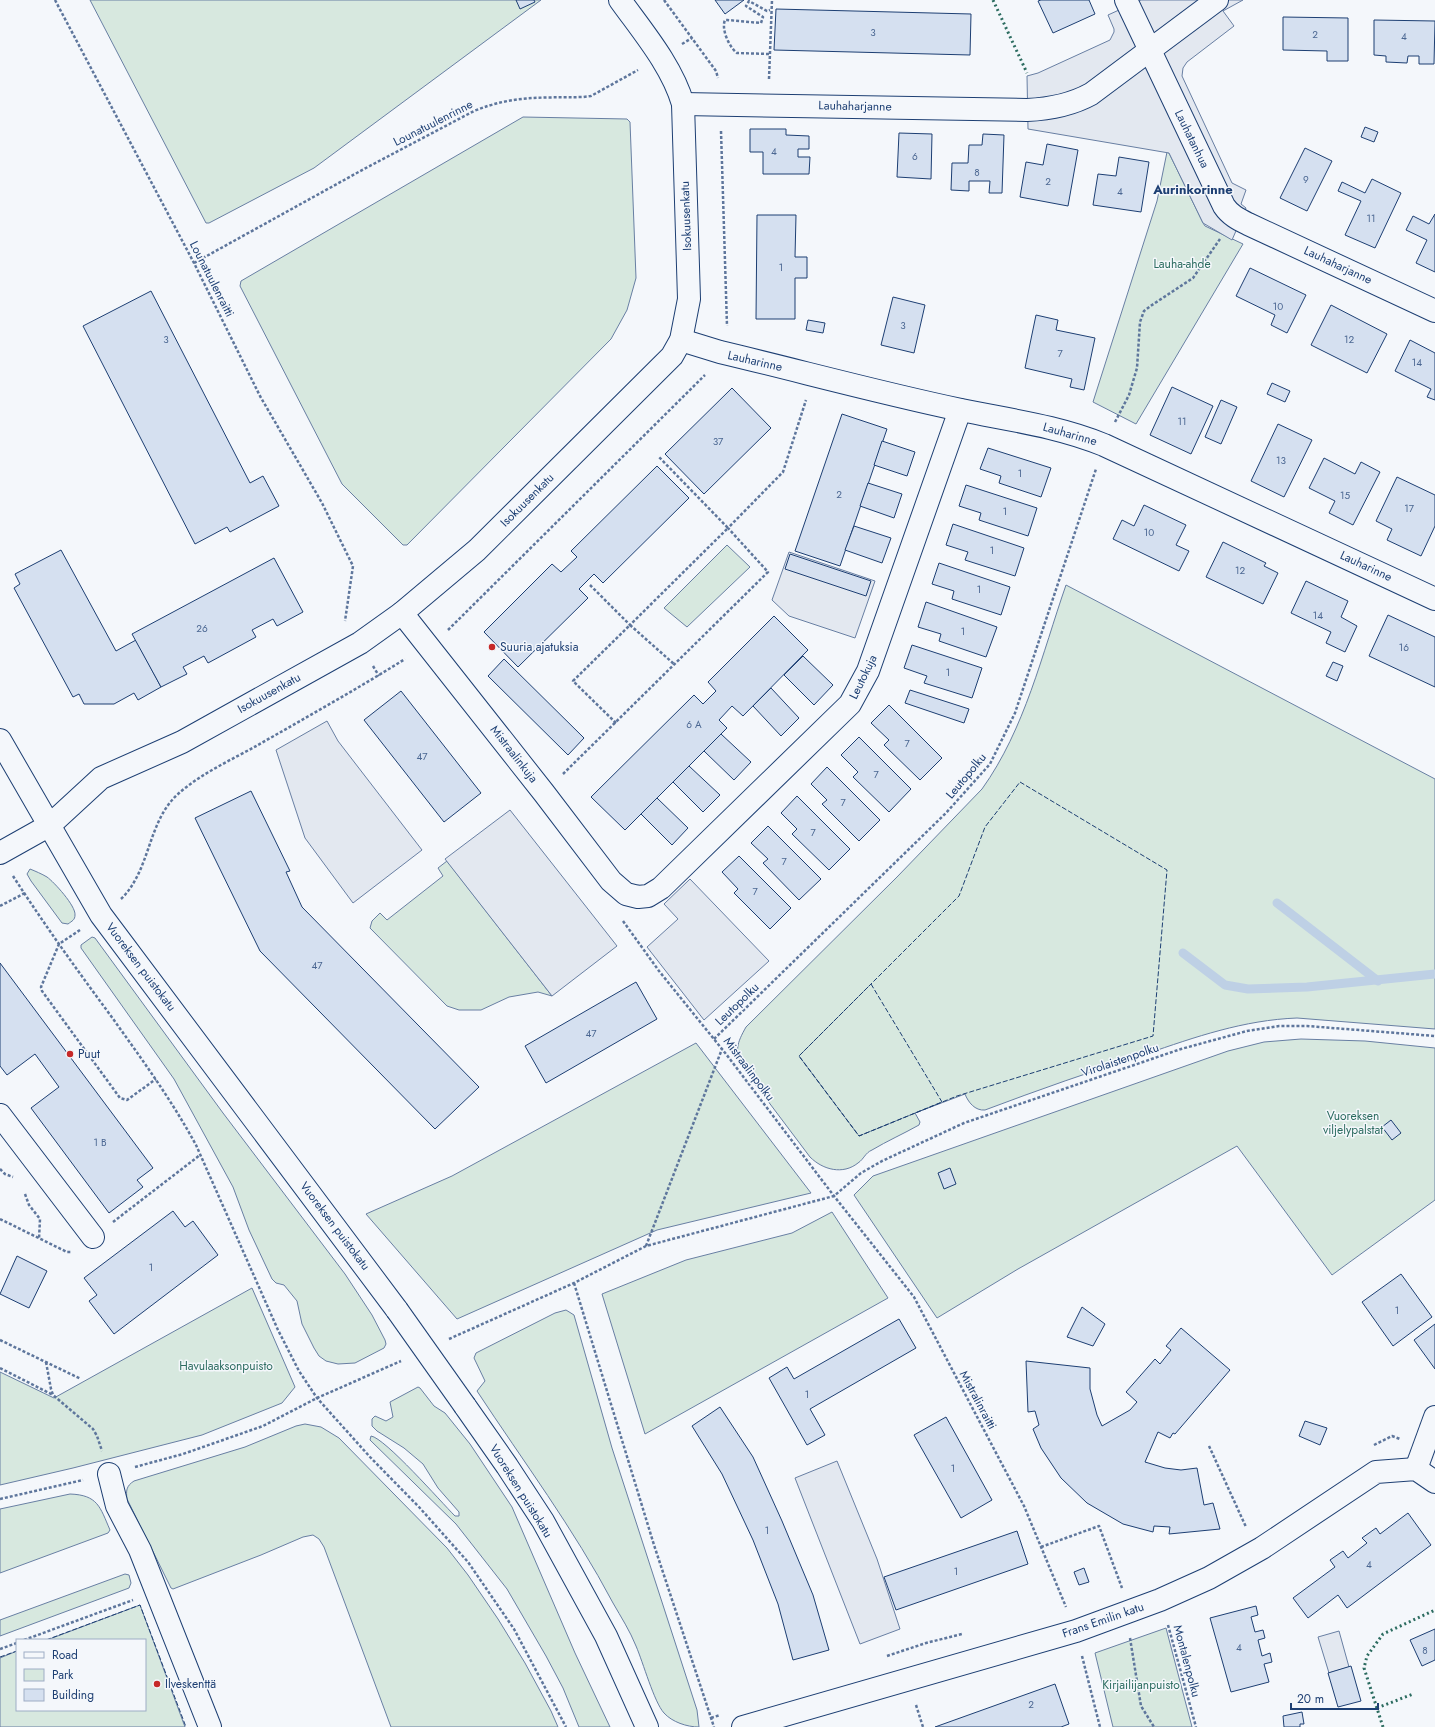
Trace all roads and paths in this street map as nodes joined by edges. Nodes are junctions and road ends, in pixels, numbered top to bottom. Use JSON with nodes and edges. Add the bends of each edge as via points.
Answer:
{"nodes":[{"id":1,"x":56,"y":0,"type":"edge"},
{"id":2,"x":620,"y":0,"type":"edge"},
{"id":3,"x":664,"y":0,"type":"edge"},
{"id":4,"x":772,"y":0,"type":"edge"},
{"id":5,"x":1217,"y":0,"type":"edge"},
{"id":6,"x":1127,"y":3,"type":"edge"},
{"id":7,"x":770,"y":10,"type":"junction"},
{"id":8,"x":1150,"y":51,"type":"junction"},
{"id":9,"x":769,"y":54,"type":"junction"},
{"id":10,"x":660,"y":57,"type":"junction"},
{"id":11,"x":768,"y":83,"type":"dead end"},
{"id":12,"x":683,"y":104,"type":"junction"},
{"id":13,"x":1238,"y":219,"type":"junction"},
{"id":14,"x":194,"y":263,"type":"junction"},
{"id":15,"x":1435,"y":311,"type":"edge"},
{"id":16,"x":681,"y":340,"type":"junction"},
{"id":17,"x":814,"y":374,"type":"junction"},
{"id":18,"x":960,"y":410,"type":"junction"},
{"id":19,"x":1104,"y":445,"type":"junction"},
{"id":20,"x":658,"y":456,"type":"dead end"},
{"id":21,"x":728,"y":528,"type":"junction"},
{"id":22,"x":354,"y":566,"type":"dead end"},
{"id":23,"x":590,"y":585,"type":"dead end"},
{"id":24,"x":1435,"y":599,"type":"edge"},
{"id":25,"x":402,"y":613,"type":"junction"},
{"id":26,"x":630,"y":625,"type":"junction"},
{"id":27,"x":408,"y":658,"type":"dead end"},
{"id":28,"x":674,"y":664,"type":"junction"},
{"id":29,"x":616,"y":723,"type":"junction"},
{"id":30,"x":0,"y":740,"type":"edge"},
{"id":31,"x":544,"y":793,"type":"junction"},
{"id":32,"x":50,"y":825,"type":"junction"},
{"id":33,"x":0,"y":852,"type":"edge"},
{"id":34,"x":12,"y":874,"type":"dead end"},
{"id":35,"x":25,"y":893,"type":"junction"},
{"id":36,"x":632,"y":896,"type":"junction"},
{"id":37,"x":0,"y":906,"type":"edge"},
{"id":38,"x":102,"y":915,"type":"junction"},
{"id":39,"x":59,"y":944,"type":"junction"},
{"id":40,"x":1435,"y":1036,"type":"edge"},
{"id":41,"x":714,"y":1039,"type":"junction"},
{"id":42,"x":722,"y":1049,"type":"junction"},
{"id":43,"x":156,"y":1079,"type":"junction"},
{"id":44,"x":0,"y":1115,"type":"edge"},
{"id":45,"x":200,"y":1155,"type":"junction"},
{"id":46,"x":0,"y":1169,"type":"edge"},
{"id":47,"x":18,"y":1179,"type":"dead end"},
{"id":48,"x":25,"y":1193,"type":"dead end"},
{"id":49,"x":834,"y":1196,"type":"junction"},
{"id":50,"x":0,"y":1219,"type":"edge"},
{"id":51,"x":93,"y":1237,"type":"junction"},
{"id":52,"x":39,"y":1239,"type":"junction"},
{"id":53,"x":646,"y":1246,"type":"junction"},
{"id":54,"x":574,"y":1283,"type":"junction"},
{"id":55,"x":0,"y":1340,"type":"edge"},
{"id":56,"x":446,"y":1340,"type":"dead end"},
{"id":57,"x":403,"y":1360,"type":"dead end"},
{"id":58,"x":46,"y":1362,"type":"junction"},
{"id":59,"x":0,"y":1368,"type":"edge"},
{"id":60,"x":82,"y":1378,"type":"dead end"},
{"id":61,"x":53,"y":1395,"type":"junction"},
{"id":62,"x":317,"y":1398,"type":"junction"},
{"id":63,"x":1435,"y":1417,"type":"edge"},
{"id":64,"x":1209,"y":1446,"type":"dead end"},
{"id":65,"x":1416,"y":1469,"type":"junction"},
{"id":66,"x":109,"y":1474,"type":"junction"},
{"id":67,"x":1435,"y":1482,"type":"edge"},
{"id":68,"x":0,"y":1499,"type":"edge"},
{"id":69,"x":1246,"y":1528,"type":"dead end"},
{"id":70,"x":1041,"y":1547,"type":"junction"},
{"id":71,"x":156,"y":1591,"type":"junction"},
{"id":72,"x":1123,"y":1591,"type":"dead end"},
{"id":73,"x":1160,"y":1600,"type":"junction"},
{"id":74,"x":1076,"y":1631,"type":"junction"},
{"id":75,"x":1129,"y":1631,"type":"dead end"},
{"id":76,"x":27,"y":1639,"type":"edge"},
{"id":77,"x":16,"y":1643,"type":"edge"},
{"id":78,"x":0,"y":1649,"type":"edge"},
{"id":79,"x":916,"y":1705,"type":"dead end"},
{"id":80,"x":210,"y":1727,"type":"edge"},
{"id":81,"x":566,"y":1727,"type":"edge"},
{"id":82,"x":647,"y":1727,"type":"edge"},
{"id":83,"x":714,"y":1727,"type":"edge"},
{"id":84,"x":742,"y":1727,"type":"edge"},
{"id":85,"x":923,"y":1727,"type":"edge"},
{"id":86,"x":1100,"y":1727,"type":"edge"},
{"id":87,"x":1154,"y":1727,"type":"edge"},
{"id":88,"x":1196,"y":1727,"type":"edge"}],
"edges":[{"from":1,"to":14,"type":"path","name":"Lounatuulenraitti"},
{"from":2,"to":10,"type":"street","name":"Isokuusenkatu"},
{"from":3,"to":10,"type":"path","name":"Lounatuulenrinne","via":[[692,38]]},
{"from":4,"to":7,"type":"path"},
{"from":5,"to":8,"type":"street"},
{"from":6,"to":8,"type":"street","name":"Lauhatanhua"},
{"from":7,"to":9,"type":"path"},
{"from":7,"to":9,"type":"path","via":[[767,11],[750,1],[746,6],[763,17],[761,23],[725,20],[724,23],[727,38],[737,53]]},
{"from":8,"to":12,"type":"street","name":"Lauhaharjanne","via":[[1091,94],[1053,108],[1027,110]]},
{"from":8,"to":13,"type":"street","name":"Lauhatanhua","via":[[1224,206]]},
{"from":9,"to":11,"type":"path"},
{"from":10,"to":12,"type":"street","name":"Isokuusenkatu"},
{"from":10,"to":14,"type":"path","name":"Lounatuulenrinne","via":[[591,96],[521,98],[474,111]]},
{"from":12,"to":16,"type":"street","name":"Isokuusenkatu","via":[[689,299]]},
{"from":13,"to":15,"type":"street","name":"Lauhaharjanne"},
{"from":13,"to":19,"type":"path","name":"Leutopolku","via":[[1197,274],[1144,311],[1140,322],[1137,368],[1132,388]]},
{"from":14,"to":22,"type":"path","name":"Lounatuulenraitti","via":[[260,396],[322,503]]},
{"from":16,"to":17,"type":"street","name":"Lauharinne"},
{"from":16,"to":25,"type":"street","name":"Isokuusenkatu","via":[[672,356],[477,550]]},
{"from":17,"to":18,"type":"street","name":"Lauharinne"},
{"from":17,"to":21,"type":"path","via":[[783,472]]},
{"from":18,"to":19,"type":"street","name":"Lauharinne","via":[[1060,429]]},
{"from":18,"to":36,"type":"street","name":"Leutokuja","via":[[868,671],[850,704],[660,888],[648,896]]},
{"from":19,"to":24,"type":"street","name":"Lauharinne"},
{"from":19,"to":41,"type":"path","name":"Leutopolku","via":[[1015,713],[990,764],[946,813]]},
{"from":20,"to":21,"type":"path"},
{"from":21,"to":26,"type":"path"},
{"from":21,"to":28,"type":"path","via":[[768,572]]},
{"from":23,"to":26,"type":"path"},
{"from":25,"to":31,"type":"street","name":"Mistraalinkuja"},
{"from":25,"to":32,"type":"street","name":"Isokuusenkatu","via":[[360,643],[182,742],[101,778]]},
{"from":26,"to":28,"type":"path"},
{"from":26,"to":29,"type":"path","via":[[572,682]]},
{"from":27,"to":38,"type":"path","via":[[222,765],[178,794],[160,819],[132,888]]},
{"from":28,"to":29,"type":"path"},
{"from":29,"to":31,"type":"path"},
{"from":30,"to":32,"type":"street","name":"Vuoreksen puistokatu"},
{"from":31,"to":36,"type":"street","name":"Mistraalinkuja","via":[[611,881]]},
{"from":32,"to":33,"type":"street","name":"Isokuusenkatu"},
{"from":32,"to":38,"type":"street","name":"Vuoreksen puistokatu"},
{"from":34,"to":35,"type":"path"},
{"from":35,"to":37,"type":"path"},
{"from":35,"to":39,"type":"path"},
{"from":36,"to":41,"type":"path","name":"Mistraalinpolku","via":[[621,918],[659,971]]},
{"from":38,"to":39,"type":"path"},
{"from":38,"to":82,"type":"street","name":"Vuoreksen puistokatu","bridge":true,"via":[[397,1310],[507,1466],[542,1521],[606,1636]]},
{"from":39,"to":43,"type":"path"},
{"from":39,"to":43,"type":"path","via":[[41,987],[42,991],[120,1098],[128,1100]]},
{"from":40,"to":49,"type":"path","name":"Virolaistenpolku","via":[[1307,1026],[1247,1031],[1181,1049],[969,1121],[882,1161],[861,1173]]},
{"from":41,"to":42,"type":"path","name":"Mistraalinpolku"},
{"from":42,"to":49,"type":"path","name":"Mistraalinpolku"},
{"from":42,"to":53,"type":"path"},
{"from":43,"to":45,"type":"path","via":[[185,1124]]},
{"from":44,"to":51,"type":"street"},
{"from":45,"to":51,"type":"path"},
{"from":45,"to":62,"type":"path","via":[[278,1330],[299,1371]]},
{"from":46,"to":47,"type":"path"},
{"from":48,"to":52,"type":"path","via":[[29,1205],[40,1219]]},
{"from":49,"to":53,"type":"path"},
{"from":49,"to":70,"type":"path","name":"Mistralinraitti","via":[[914,1297],[1024,1506]]},
{"from":50,"to":52,"type":"path"},
{"from":51,"to":52,"type":"path","via":[[71,1252]]},
{"from":53,"to":54,"type":"path"},
{"from":54,"to":56,"type":"path"},
{"from":54,"to":83,"type":"path","via":[[654,1545]]},
{"from":55,"to":58,"type":"path"},
{"from":57,"to":62,"type":"path"},
{"from":58,"to":60,"type":"path"},
{"from":58,"to":61,"type":"path"},
{"from":59,"to":61,"type":"path"},
{"from":61,"to":66,"type":"path","via":[[93,1430]]},
{"from":62,"to":66,"type":"path","via":[[263,1426],[183,1454]]},
{"from":62,"to":81,"type":"path","via":[[468,1562],[514,1629]]},
{"from":63,"to":65,"type":"street"},
{"from":64,"to":69,"type":"path"},
{"from":65,"to":67,"type":"street"},
{"from":65,"to":73,"type":"street","name":"Frans Emilin katu","via":[[1376,1472],[1262,1548],[1209,1578]]},
{"from":66,"to":68,"type":"path"},
{"from":66,"to":71,"type":"street","via":[[117,1506],[138,1544]]},
{"from":70,"to":72,"type":"path","via":[[1099,1526]]},
{"from":70,"to":74,"type":"path","name":"Mistralinraitti"},
{"from":71,"to":76,"type":"path"},
{"from":71,"to":80,"type":"street"},
{"from":73,"to":74,"type":"street","name":"Frans Emilin katu"},
{"from":73,"to":88,"type":"path","name":"Montalenpolku"},
{"from":74,"to":84,"type":"street","name":"Frans Emilin katu"},
{"from":74,"to":86,"type":"path","name":"Mistralinraitti"},
{"from":75,"to":87,"type":"path","via":[[1142,1710]]},
{"from":77,"to":78,"type":"path"},
{"from":79,"to":85,"type":"path"}]}
